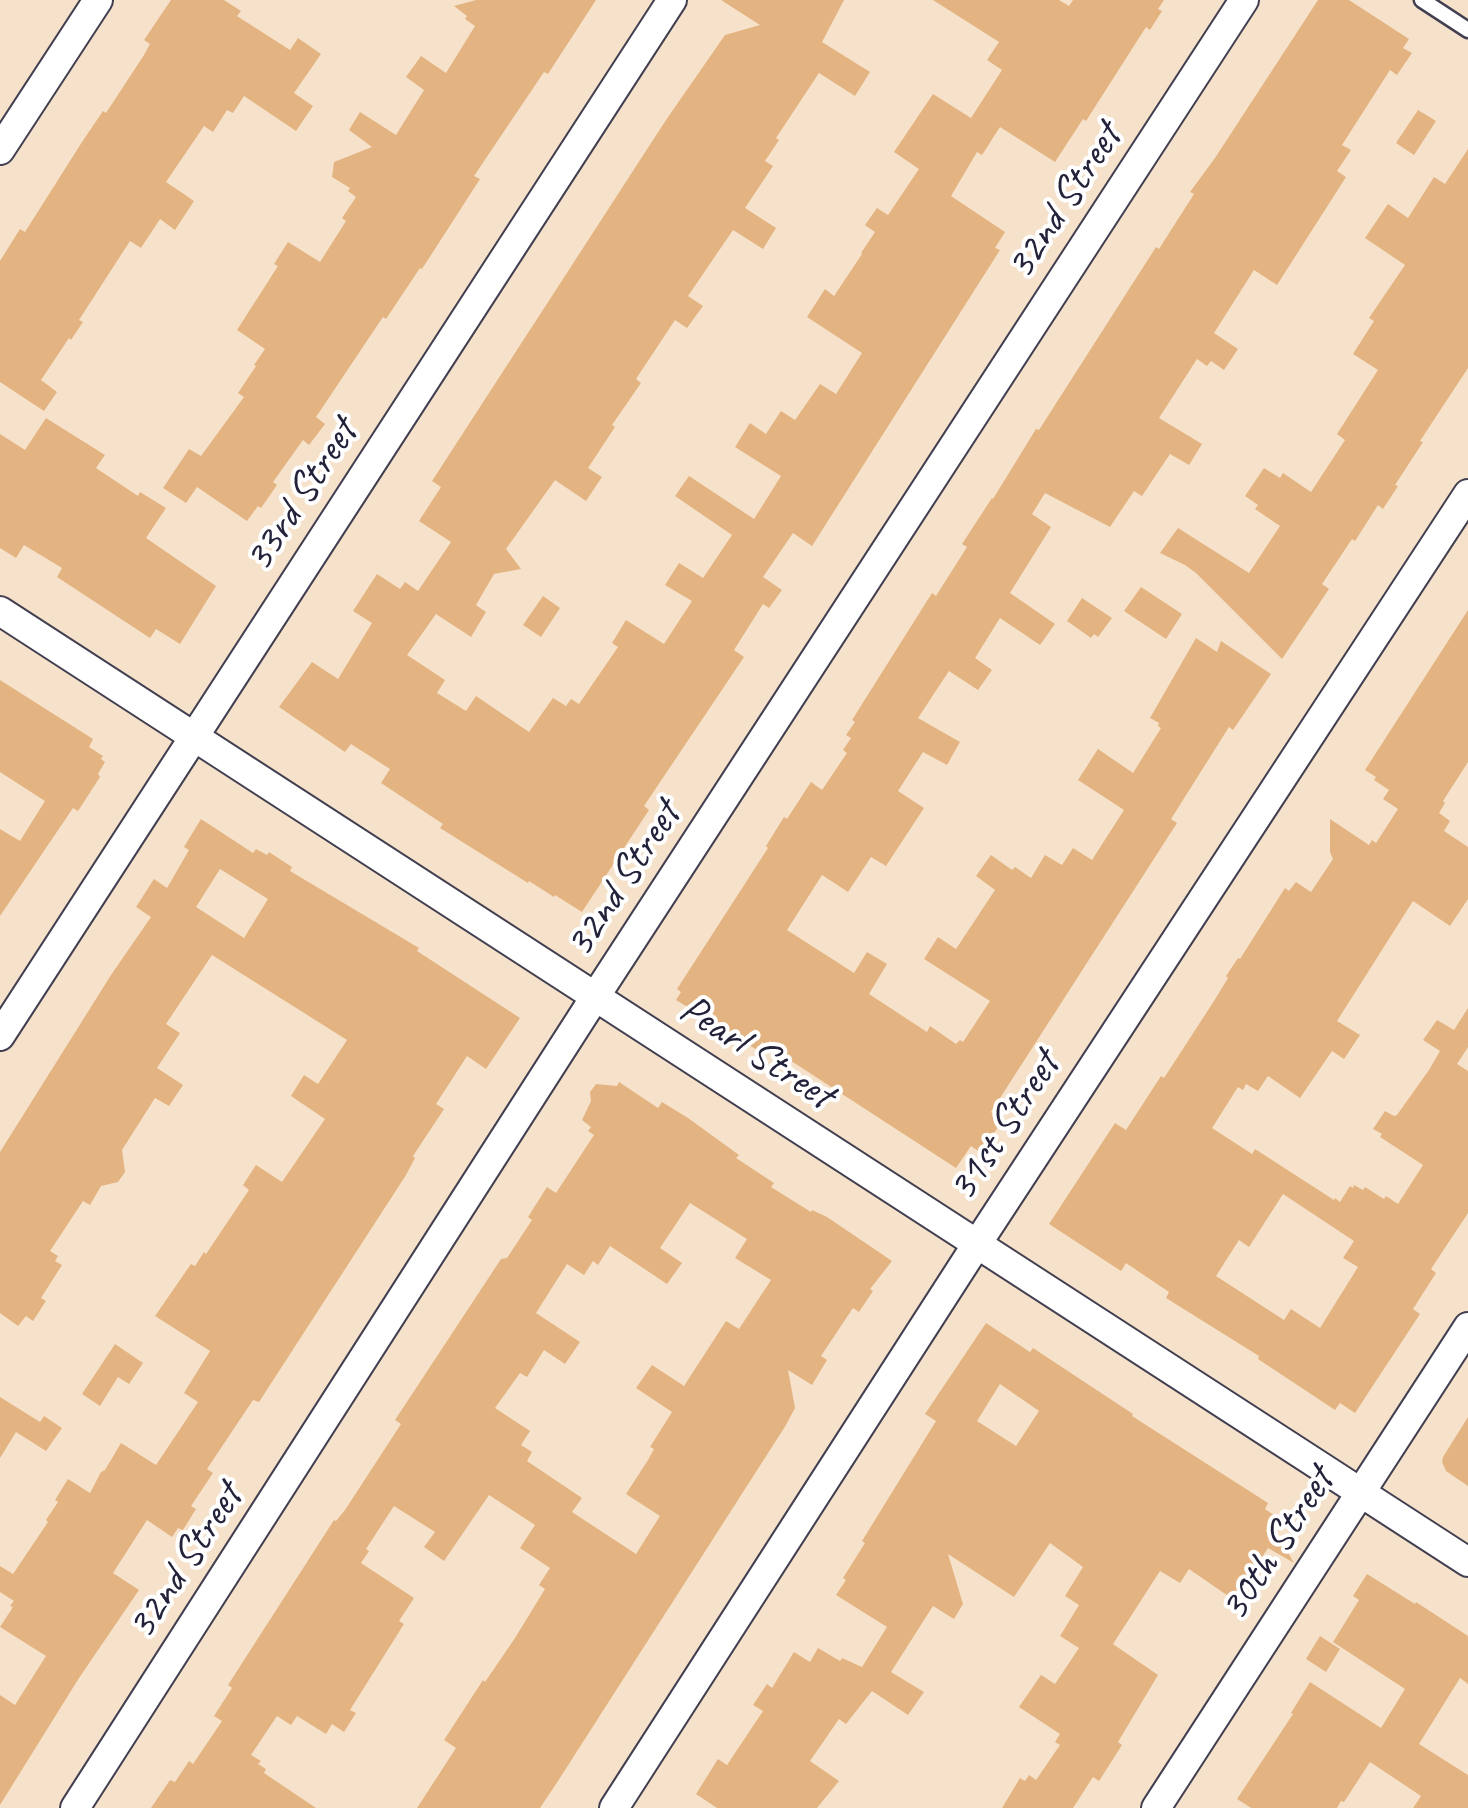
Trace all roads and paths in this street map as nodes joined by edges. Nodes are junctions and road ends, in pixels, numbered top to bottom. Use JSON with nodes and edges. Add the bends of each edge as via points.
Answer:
{"nodes":[{"id":1,"x":98,"y":0,"type":"edge"},
{"id":2,"x":672,"y":0,"type":"edge"},
{"id":3,"x":1244,"y":0,"type":"edge"},
{"id":4,"x":1422,"y":0,"type":"edge"},
{"id":5,"x":1468,"y":30,"type":"edge"},
{"id":6,"x":0,"y":150,"type":"edge"},
{"id":7,"x":1468,"y":494,"type":"edge"},
{"id":8,"x":0,"y":611,"type":"edge"},
{"id":9,"x":194,"y":736,"type":"junction"},
{"id":10,"x":596,"y":997,"type":"junction"},
{"id":11,"x":0,"y":1036,"type":"edge"},
{"id":12,"x":977,"y":1244,"type":"junction"},
{"id":13,"x":1468,"y":1327,"type":"edge"},
{"id":14,"x":1360,"y":1492,"type":"junction"},
{"id":15,"x":1468,"y":1562,"type":"edge"},
{"id":16,"x":75,"y":1808,"type":"edge"},
{"id":17,"x":614,"y":1808,"type":"edge"},
{"id":18,"x":1156,"y":1808,"type":"edge"}],
"edges":[{"from":1,"to":6,"type":"street"},
{"from":2,"to":9,"type":"street","name":"33rd Street"},
{"from":3,"to":10,"type":"street","name":"32nd Street"},
{"from":4,"to":5,"type":"lane"},
{"from":7,"to":12,"type":"street","name":"31st Street"},
{"from":8,"to":9,"type":"street","name":"Pearl Street"},
{"from":9,"to":10,"type":"street","name":"Pearl Street"},
{"from":9,"to":11,"type":"street","name":"33rd Street"},
{"from":10,"to":12,"type":"street","name":"Pearl Street"},
{"from":10,"to":16,"type":"street","name":"32nd Street"},
{"from":12,"to":14,"type":"street","name":"Pearl Street"},
{"from":12,"to":17,"type":"street","name":"31st Street"},
{"from":13,"to":14,"type":"street","name":"30th Street"},
{"from":14,"to":15,"type":"street","name":"Pearl Street"},
{"from":14,"to":18,"type":"street","name":"30th Street"}]}
